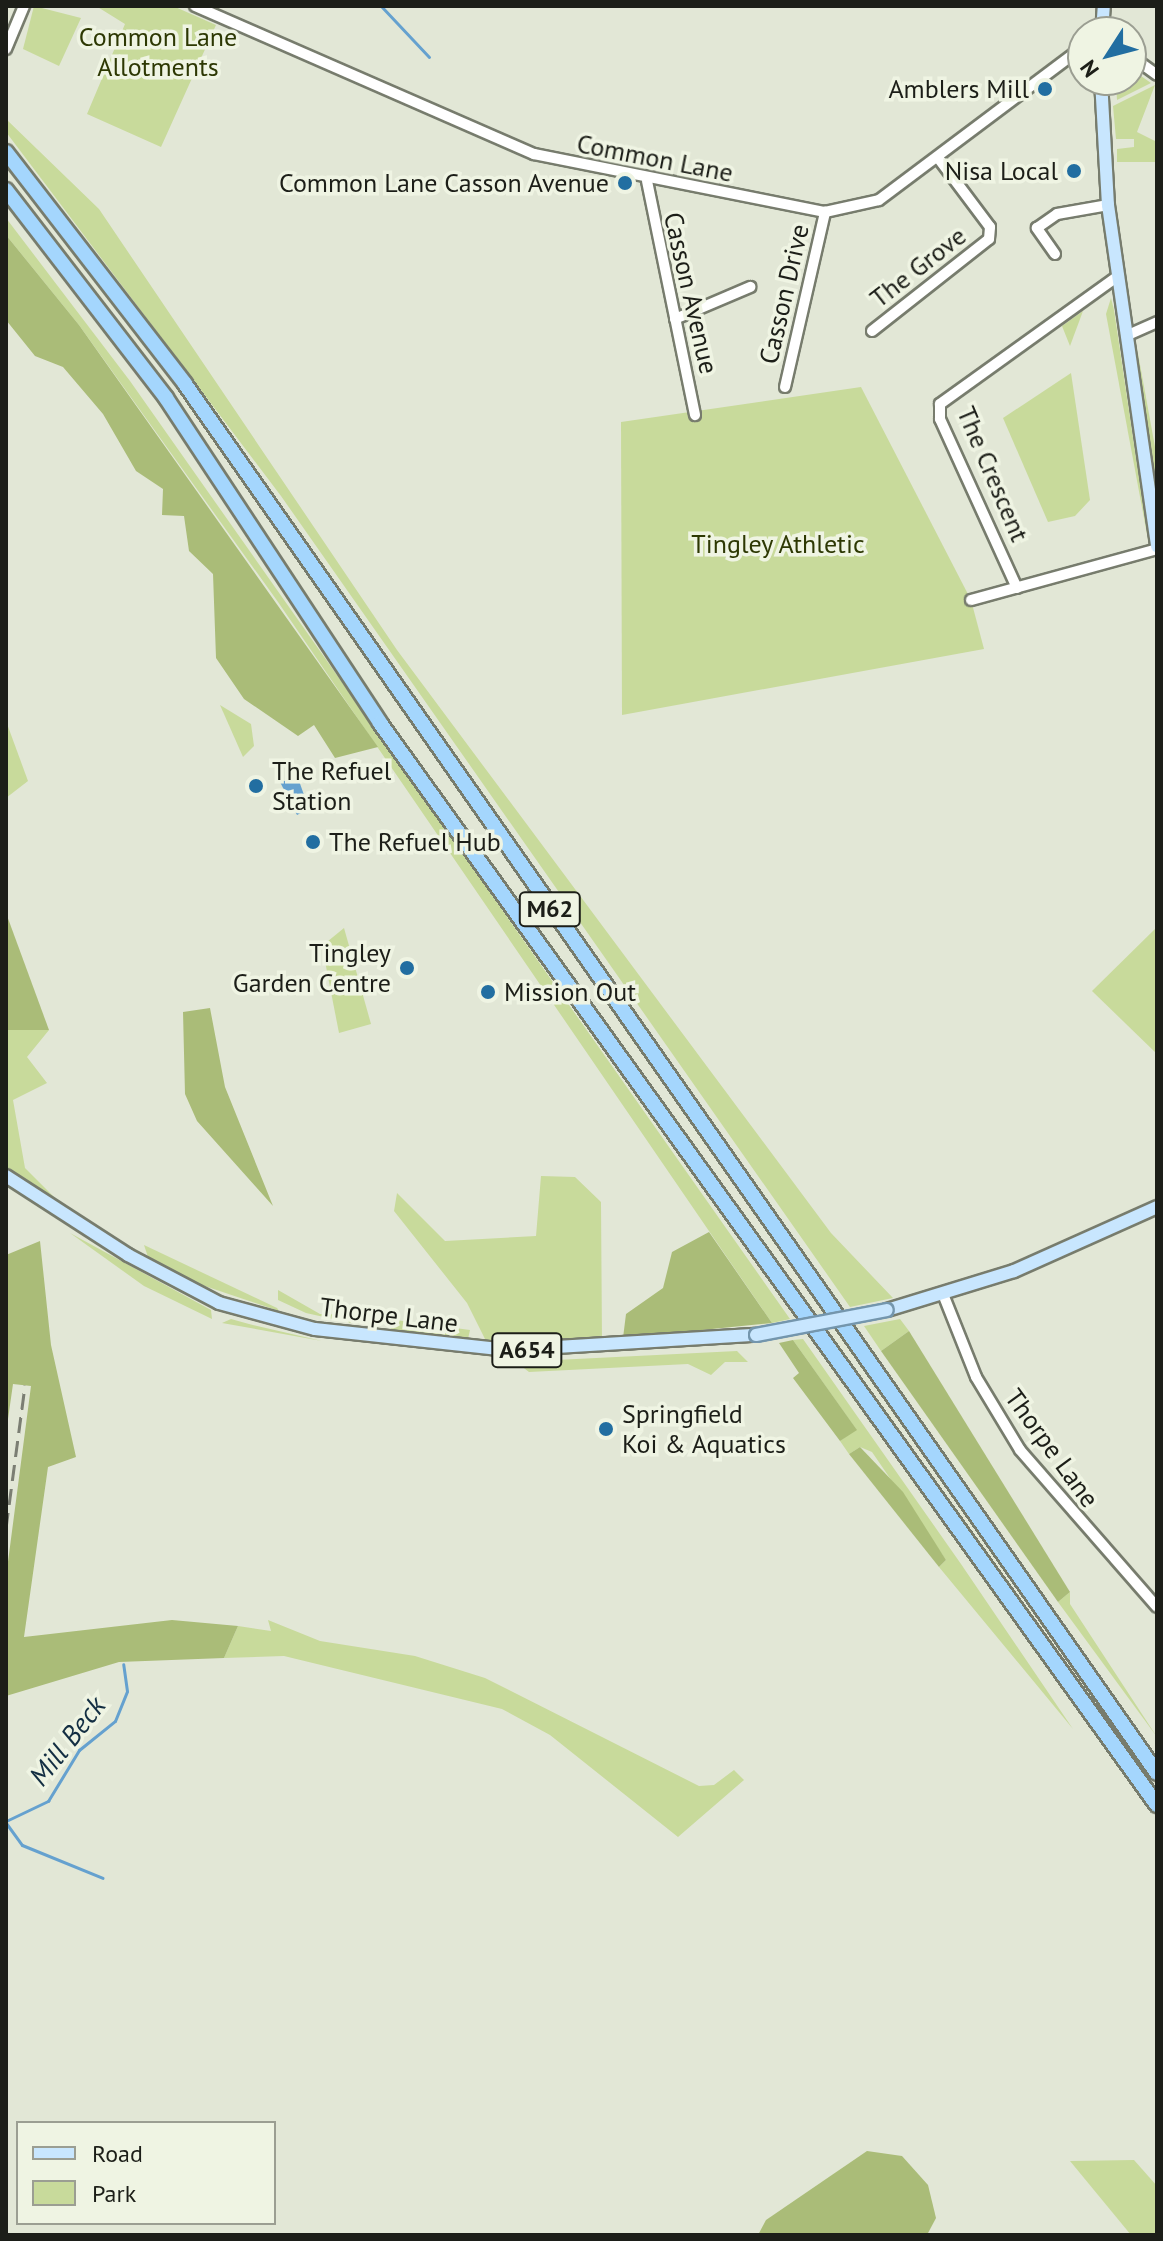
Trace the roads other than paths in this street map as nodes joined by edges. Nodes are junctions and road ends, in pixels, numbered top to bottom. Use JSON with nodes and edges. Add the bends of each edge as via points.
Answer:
{"nodes":[{"id":1,"x":24,"y":6,"type":"edge"},
{"id":2,"x":195,"y":6,"type":"edge"},
{"id":3,"x":6,"y":49,"type":"edge"},
{"id":4,"x":1067,"y":59,"type":"edge"},
{"id":5,"x":1102,"y":96,"type":"edge"},
{"id":6,"x":6,"y":152,"type":"edge"},
{"id":7,"x":939,"y":159,"type":"junction"},
{"id":8,"x":647,"y":181,"type":"junction"},
{"id":9,"x":6,"y":190,"type":"edge"},
{"id":10,"x":1108,"y":205,"type":"junction"},
{"id":11,"x":825,"y":212,"type":"junction"},
{"id":12,"x":1057,"y":214,"type":"junction"},
{"id":13,"x":1061,"y":228,"type":"dead end"},
{"id":14,"x":1055,"y":254,"type":"dead end"},
{"id":15,"x":1118,"y":276,"type":"junction"},
{"id":16,"x":750,"y":287,"type":"dead end"},
{"id":17,"x":675,"y":319,"type":"junction"},
{"id":18,"x":1157,"y":322,"type":"edge"},
{"id":19,"x":872,"y":331,"type":"dead end"},
{"id":20,"x":1128,"y":335,"type":"junction"},
{"id":21,"x":785,"y":387,"type":"dead end"},
{"id":22,"x":695,"y":415,"type":"dead end"},
{"id":23,"x":1153,"y":496,"type":"edge"},
{"id":24,"x":1157,"y":547,"type":"edge"},
{"id":25,"x":1017,"y":588,"type":"junction"},
{"id":26,"x":971,"y":600,"type":"dead end"},
{"id":27,"x":6,"y":1176,"type":"edge"},
{"id":28,"x":1157,"y":1207,"type":"edge"},
{"id":29,"x":943,"y":1294,"type":"junction"},
{"id":30,"x":1157,"y":1607,"type":"edge"},
{"id":31,"x":1157,"y":1773,"type":"edge"},
{"id":32,"x":1157,"y":1805,"type":"edge"}],
"edges":[{"from":1,"to":3,"type":"street"},
{"from":2,"to":8,"type":"street","name":"Common Lane","via":[[511,145]]},
{"from":4,"to":7,"type":"street","name":"Common Lane"},
{"from":5,"to":10,"type":"main road"},
{"from":6,"to":31,"type":"highway","number":"M62","via":[[185,384]]},
{"from":7,"to":11,"type":"street","name":"Common Lane","via":[[870,204]]},
{"from":7,"to":19,"type":"street","name":"The Grove","via":[[990,227],[989,239]]},
{"from":8,"to":11,"type":"street","name":"Common Lane"},
{"from":8,"to":17,"type":"street","name":"Casson Avenue"},
{"from":9,"to":32,"type":"highway","number":"M62","via":[[166,398],[380,723]]},
{"from":10,"to":12,"type":"street"},
{"from":10,"to":15,"type":"main road"},
{"from":11,"to":21,"type":"street","name":"Casson Drive"},
{"from":12,"to":13,"type":"street"},
{"from":12,"to":14,"type":"street","via":[[1037,228]]},
{"from":15,"to":20,"type":"main road"},
{"from":15,"to":25,"type":"street","name":"The Crescent","via":[[940,404],[940,419]]},
{"from":16,"to":17,"type":"street"},
{"from":17,"to":22,"type":"street","name":"Casson Avenue"},
{"from":18,"to":20,"type":"street"},
{"from":20,"to":23,"type":"main road"},
{"from":23,"to":24,"type":"main road"},
{"from":24,"to":25,"type":"street"},
{"from":25,"to":26,"type":"street"},
{"from":27,"to":29,"type":"main road","name":"Thorpe Lane","number":"A654","bridge":true,"via":[[128,1255],[219,1303],[315,1329],[508,1350],[756,1335]]},
{"from":28,"to":29,"type":"main road","name":"Thorpe Lane","number":"A654","via":[[1083,1243]]},
{"from":29,"to":30,"type":"street","name":"Thorpe Lane","via":[[976,1377],[1020,1450]]}]}
